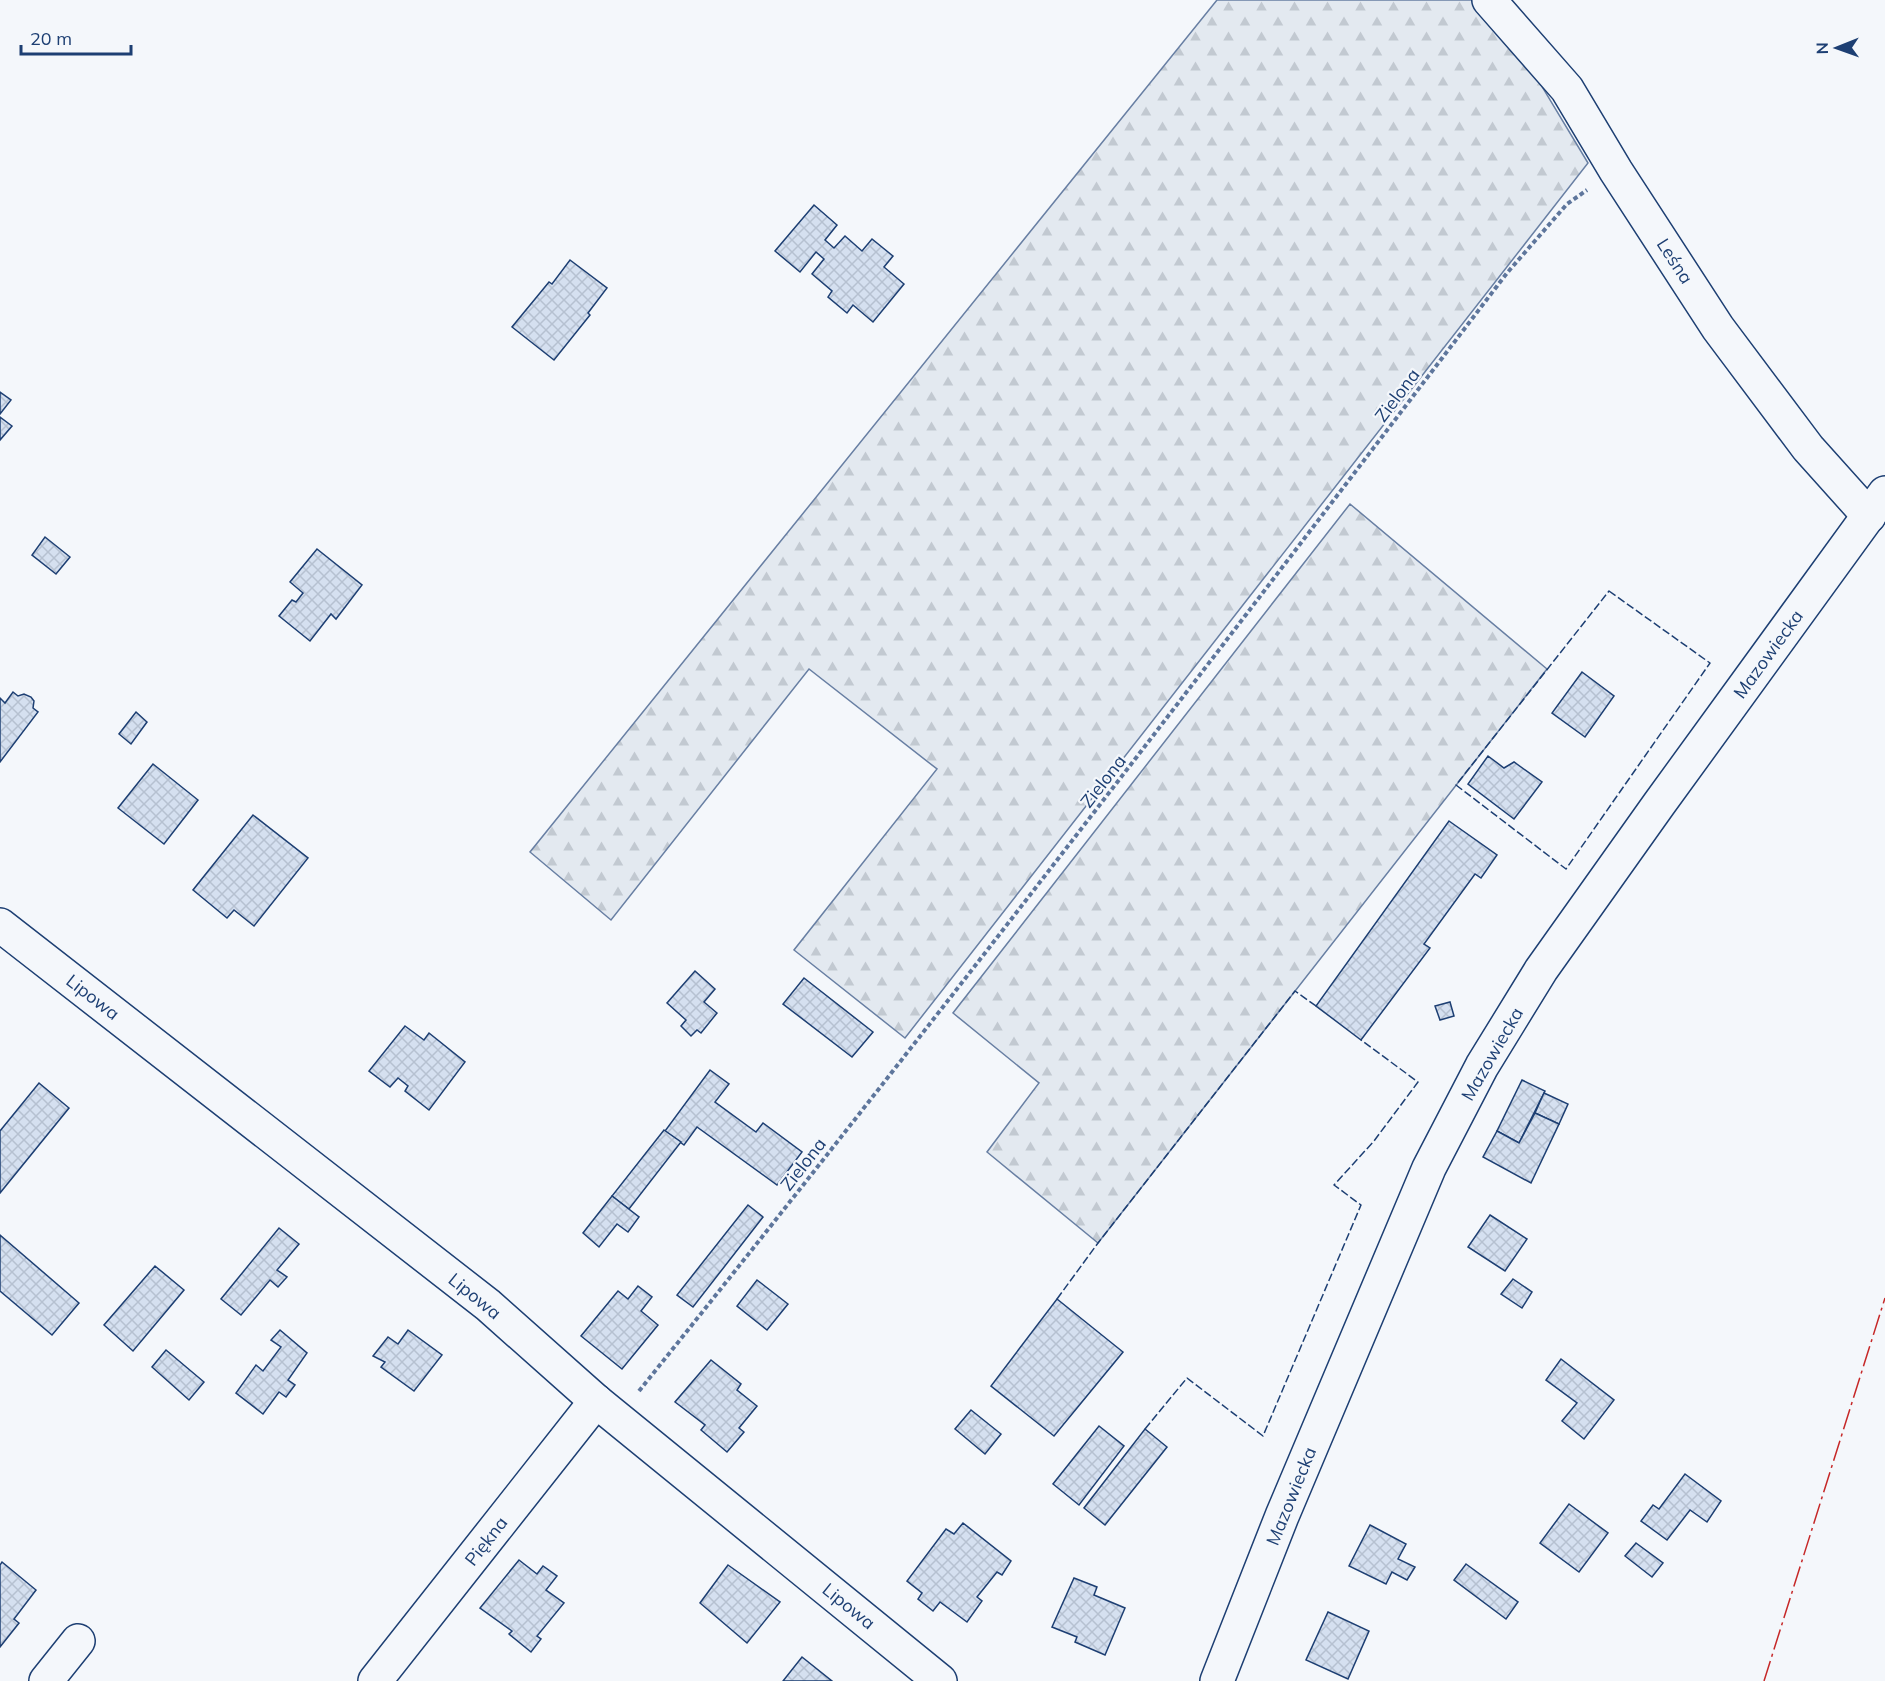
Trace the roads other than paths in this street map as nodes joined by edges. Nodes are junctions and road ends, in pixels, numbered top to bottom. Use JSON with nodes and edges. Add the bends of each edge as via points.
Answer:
{"nodes":[{"id":1,"x":1489,"y":0,"type":"edge"},
{"id":2,"x":1877,"y":504,"type":"edge"},
{"id":3,"x":0,"y":925,"type":"edge"},
{"id":4,"x":607,"y":1409,"type":"junction"},
{"id":5,"x":78,"y":1641,"type":"dead end"},
{"id":6,"x":46,"y":1681,"type":"edge"},
{"id":7,"x":375,"y":1681,"type":"edge"},
{"id":8,"x":940,"y":1681,"type":"edge"},
{"id":9,"x":1217,"y":1681,"type":"edge"}],
"edges":[{"from":1,"to":2,"type":"street","name":"Leśna","via":[[1567,89],[1718,328],[1808,448]]},
{"from":2,"to":9,"type":"street","name":"Mazowiecka","via":[[1542,970],[1482,1066],[1429,1168]]},
{"from":3,"to":4,"type":"street","name":"Lipowa","via":[[488,1305]]},
{"from":4,"to":7,"type":"street","name":"Piękna"},
{"from":4,"to":8,"type":"street","name":"Lipowa"},
{"from":5,"to":6,"type":"street"}]}
